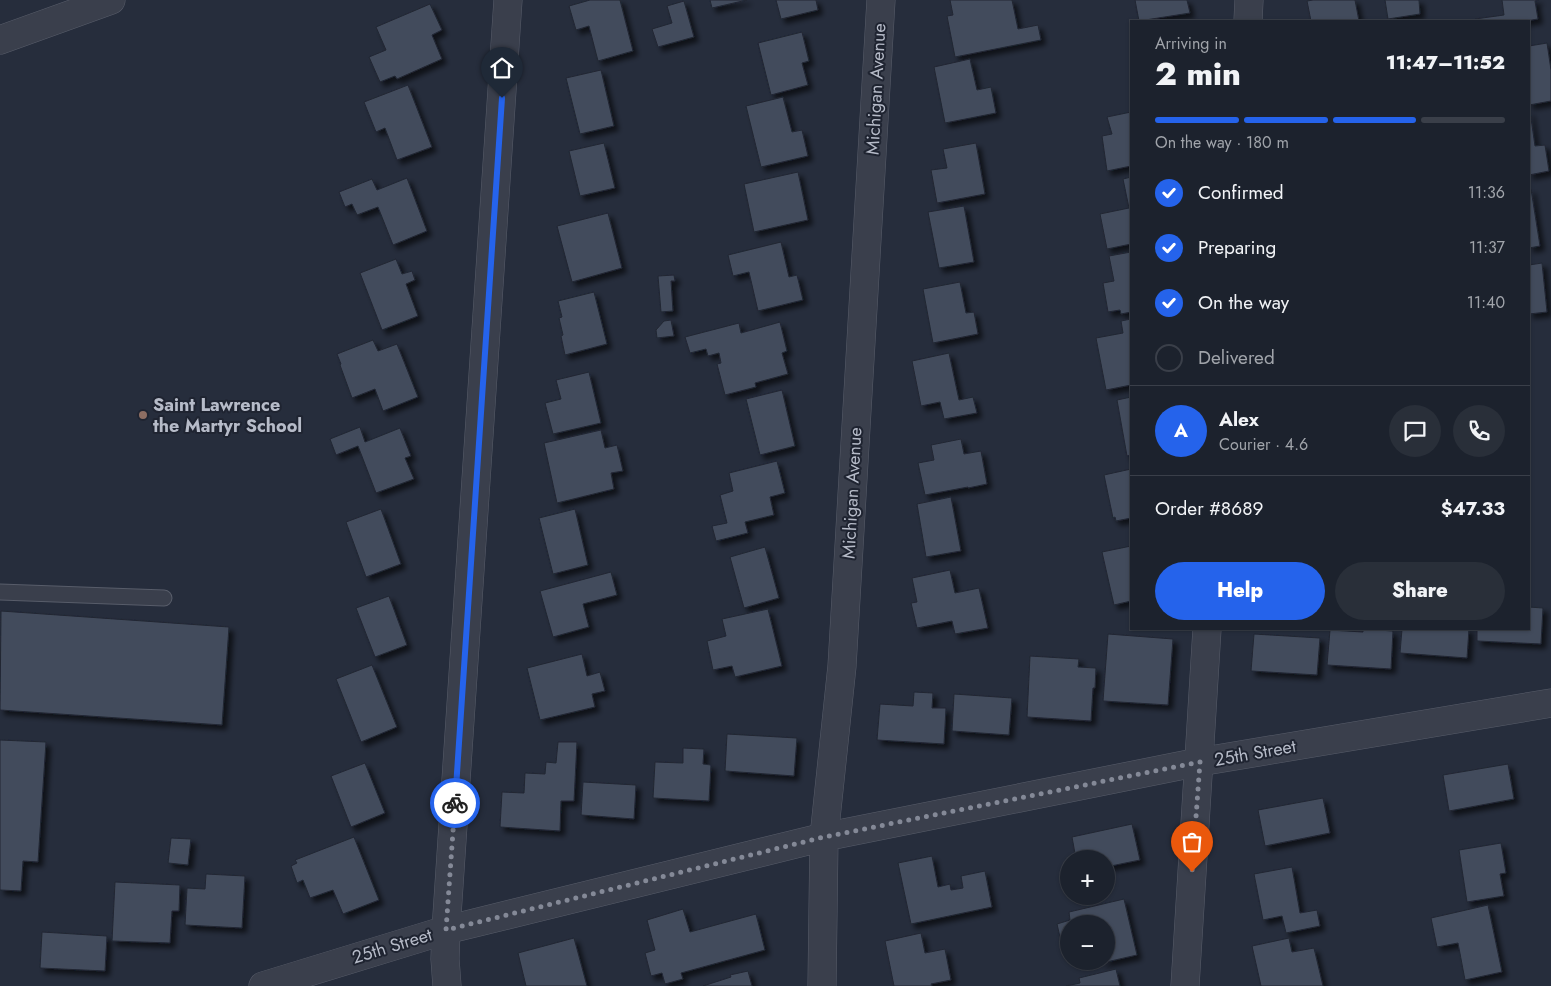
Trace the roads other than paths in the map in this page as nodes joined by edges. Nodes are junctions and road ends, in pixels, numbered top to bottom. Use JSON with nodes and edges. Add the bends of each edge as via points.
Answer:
{"nodes":[{"id":1,"x":111,"y":0,"type":"edge"},
{"id":2,"x":508,"y":0,"type":"edge"},
{"id":3,"x":881,"y":0,"type":"edge"},
{"id":4,"x":1249,"y":0,"type":"edge"},
{"id":5,"x":1248,"y":20,"type":"edge"},
{"id":6,"x":0,"y":40,"type":"edge"},
{"id":7,"x":0,"y":592,"type":"edge"},
{"id":8,"x":164,"y":598,"type":"dead end"},
{"id":9,"x":1207,"y":630,"type":"edge"},
{"id":10,"x":1551,"y":703,"type":"edge"},
{"id":11,"x":1200,"y":762,"type":"junction"},
{"id":12,"x":824,"y":837,"type":"junction"},
{"id":13,"x":446,"y":930,"type":"junction"},
{"id":14,"x":263,"y":986,"type":"edge"},
{"id":15,"x":447,"y":986,"type":"edge"},
{"id":16,"x":822,"y":986,"type":"edge"},
{"id":17,"x":1185,"y":986,"type":"edge"}],
"edges":[{"from":1,"to":6,"type":"street"},
{"from":2,"to":13,"type":"street"},
{"from":3,"to":12,"type":"street","name":"Michigan Avenue","via":[[842,666]]},
{"from":4,"to":5,"type":"street"},
{"from":7,"to":8,"type":"lane"},
{"from":9,"to":11,"type":"street"},
{"from":10,"to":11,"type":"street","name":"25th Street"},
{"from":11,"to":12,"type":"street","name":"25th Street"},
{"from":11,"to":17,"type":"street"},
{"from":12,"to":13,"type":"street","name":"25th Street"},
{"from":12,"to":16,"type":"street","name":"Michigan Avenue"},
{"from":13,"to":14,"type":"street","name":"25th Street"},
{"from":13,"to":15,"type":"street","via":[[444,959]]}]}
